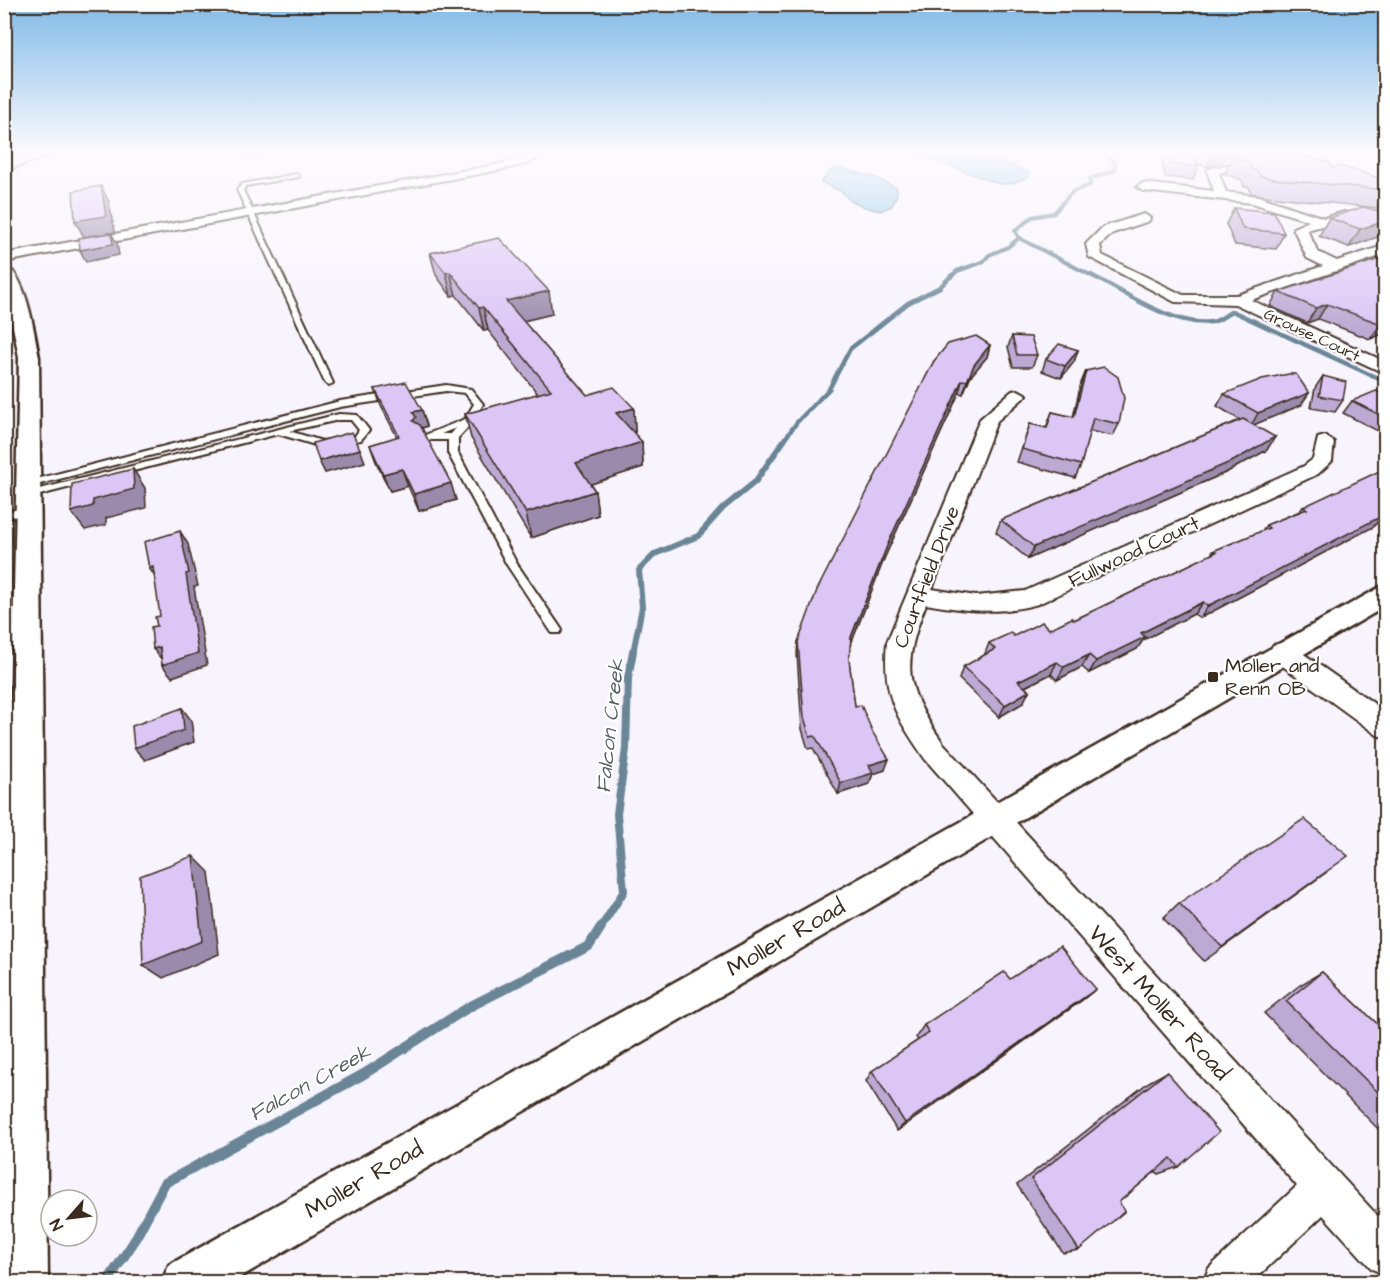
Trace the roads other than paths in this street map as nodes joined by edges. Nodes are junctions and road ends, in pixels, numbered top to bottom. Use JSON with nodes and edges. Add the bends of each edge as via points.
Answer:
{"nodes":[{"id":1,"x":261,"y":211,"type":"edge"},
{"id":2,"x":1293,"y":211,"type":"edge"},
{"id":3,"x":250,"y":213,"type":"junction"},
{"id":4,"x":1144,"y":218,"type":"dead end"},
{"id":5,"x":1322,"y":221,"type":"junction"},
{"id":6,"x":1386,"y":228,"type":"edge"},
{"id":7,"x":1386,"y":249,"type":"edge"},
{"id":8,"x":4,"y":258,"type":"edge"},
{"id":9,"x":1335,"y":267,"type":"junction"},
{"id":10,"x":4,"y":271,"type":"edge"},
{"id":11,"x":1238,"y":300,"type":"junction"},
{"id":12,"x":11,"y":301,"type":"edge"},
{"id":13,"x":1386,"y":369,"type":"edge"},
{"id":14,"x":329,"y":383,"type":"dead end"},
{"id":15,"x":1018,"y":395,"type":"dead end"},
{"id":16,"x":470,"y":421,"type":"junction"},
{"id":17,"x":278,"y":431,"type":"junction"},
{"id":18,"x":453,"y":437,"type":"junction"},
{"id":19,"x":1325,"y":442,"type":"dead end"},
{"id":20,"x":22,"y":501,"type":"edge"},
{"id":21,"x":1386,"y":593,"type":"edge"},
{"id":22,"x":918,"y":595,"type":"junction"},
{"id":23,"x":556,"y":630,"type":"dead end"},
{"id":24,"x":1282,"y":652,"type":"junction"},
{"id":25,"x":1386,"y":727,"type":"edge"},
{"id":26,"x":15,"y":747,"type":"edge"},
{"id":27,"x":993,"y":818,"type":"junction"},
{"id":28,"x":1324,"y":1187,"type":"junction"},
{"id":29,"x":1386,"y":1256,"type":"edge"},
{"id":30,"x":24,"y":1282,"type":"edge"},
{"id":31,"x":186,"y":1282,"type":"edge"},
{"id":32,"x":1223,"y":1282,"type":"edge"}],
"edges":[{"from":1,"to":3,"type":"street"},
{"from":2,"to":5,"type":"street"},
{"from":3,"to":8,"type":"street"},
{"from":3,"to":14,"type":"lane"},
{"from":4,"to":11,"type":"street","via":[[1101,234],[1093,244],[1096,257],[1180,299]]},
{"from":5,"to":6,"type":"street","via":[[1349,217]]},
{"from":5,"to":9,"type":"street","via":[[1300,229],[1312,255]]},
{"from":7,"to":9,"type":"street"},
{"from":9,"to":11,"type":"street"},
{"from":10,"to":12,"type":"street"},
{"from":11,"to":13,"type":"street","name":"Grouse Court"},
{"from":12,"to":20,"type":"street","via":[[29,357]]},
{"from":15,"to":22,"type":"street","name":"Courtfield Drive","via":[[989,419]]},
{"from":16,"to":18,"type":"lane"},
{"from":16,"to":18,"type":"lane","via":[[425,437]]},
{"from":16,"to":20,"type":"lane","via":[[479,404],[468,391],[446,388],[340,404]]},
{"from":17,"to":17,"type":"lane","via":[[322,444],[358,438],[364,430],[354,417],[339,417]]},
{"from":17,"to":20,"type":"lane"},
{"from":18,"to":23,"type":"lane","via":[[453,453],[507,555]]},
{"from":19,"to":22,"type":"street","name":"Fullwood Court","via":[[1322,461],[1311,470],[1043,594],[991,604]]},
{"from":20,"to":26,"type":"street"},
{"from":21,"to":24,"type":"street","name":"Moller Road"},
{"from":22,"to":27,"type":"street","name":"Courtfield Drive","via":[[899,642],[897,670],[901,693],[920,732]]},
{"from":24,"to":25,"type":"street"},
{"from":24,"to":27,"type":"street","name":"Moller Road"},
{"from":26,"to":30,"type":"street"},
{"from":27,"to":28,"type":"street","name":"West Moller Road"},
{"from":27,"to":31,"type":"street","name":"Moller Road"},
{"from":28,"to":29,"type":"street","name":"West Moller Road"},
{"from":28,"to":32,"type":"street"}]}
